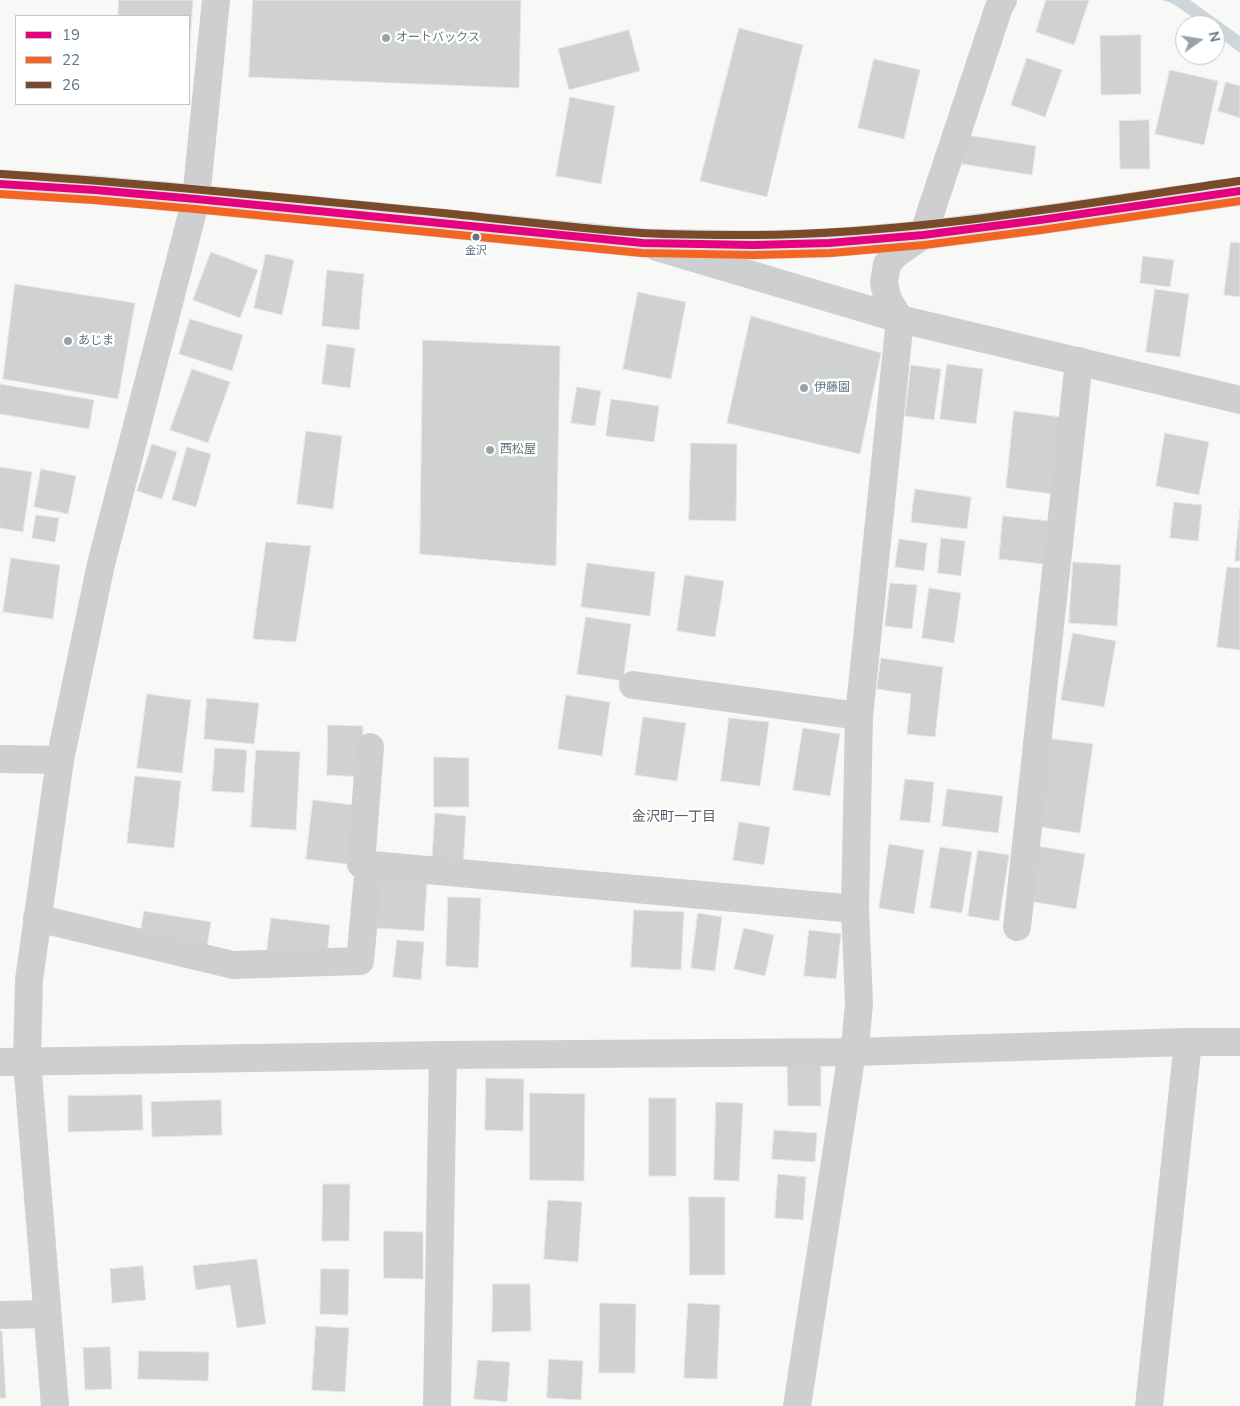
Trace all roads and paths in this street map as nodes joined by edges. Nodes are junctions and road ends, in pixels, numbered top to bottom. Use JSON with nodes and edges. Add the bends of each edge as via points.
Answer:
{"nodes":[{"id":1,"x":216,"y":0,"type":"edge"},
{"id":2,"x":1004,"y":0,"type":"edge"},
{"id":3,"x":0,"y":184,"type":"edge"},
{"id":4,"x":1240,"y":191,"type":"edge"},
{"id":5,"x":196,"y":199,"type":"junction"},
{"id":6,"x":923,"y":235,"type":"junction"},
{"id":7,"x":643,"y":243,"type":"junction"},
{"id":8,"x":900,"y":319,"type":"junction"},
{"id":9,"x":1079,"y":361,"type":"junction"},
{"id":10,"x":1240,"y":400,"type":"edge"},
{"id":11,"x":633,"y":685,"type":"dead end"},
{"id":12,"x":859,"y":716,"type":"junction"},
{"id":13,"x":370,"y":748,"type":"dead end"},
{"id":14,"x":0,"y":759,"type":"edge"},
{"id":15,"x":60,"y":760,"type":"junction"},
{"id":16,"x":369,"y":865,"type":"junction"},
{"id":17,"x":855,"y":909,"type":"junction"},
{"id":18,"x":37,"y":918,"type":"junction"},
{"id":19,"x":1017,"y":927,"type":"dead end"},
{"id":20,"x":1188,"y":1042,"type":"junction"},
{"id":21,"x":1240,"y":1042,"type":"edge"},
{"id":22,"x":852,"y":1052,"type":"junction"},
{"id":23,"x":443,"y":1055,"type":"junction"},
{"id":24,"x":27,"y":1061,"type":"junction"},
{"id":25,"x":0,"y":1062,"type":"edge"},
{"id":26,"x":47,"y":1314,"type":"junction"},
{"id":27,"x":0,"y":1315,"type":"edge"},
{"id":28,"x":55,"y":1406,"type":"edge"},
{"id":29,"x":437,"y":1406,"type":"edge"},
{"id":30,"x":797,"y":1406,"type":"edge"},
{"id":31,"x":1149,"y":1406,"type":"edge"}],
"edges":[{"from":1,"to":5,"type":"street"},
{"from":2,"to":6,"type":"street"},
{"from":3,"to":5,"type":"highway"},
{"from":4,"to":6,"type":"highway"},
{"from":5,"to":7,"type":"highway"},
{"from":5,"to":15,"type":"street","via":[[101,564]]},
{"from":6,"to":7,"type":"highway","via":[[829,243]]},
{"from":6,"to":8,"type":"street","via":[[887,264],[884,283],[888,300]]},
{"from":7,"to":8,"type":"street"},
{"from":8,"to":9,"type":"street"},
{"from":8,"to":12,"type":"street"},
{"from":9,"to":10,"type":"street"},
{"from":9,"to":19,"type":"street"},
{"from":11,"to":12,"type":"street"},
{"from":12,"to":17,"type":"street"},
{"from":13,"to":16,"type":"street","via":[[361,864]]},
{"from":14,"to":15,"type":"street"},
{"from":15,"to":18,"type":"street"},
{"from":16,"to":17,"type":"street"},
{"from":16,"to":18,"type":"street","via":[[360,961],[233,965]]},
{"from":17,"to":22,"type":"street","via":[[859,1003]]},
{"from":18,"to":24,"type":"street","via":[[29,980]]},
{"from":20,"to":21,"type":"street"},
{"from":20,"to":22,"type":"street"},
{"from":20,"to":31,"type":"street"},
{"from":22,"to":23,"type":"street"},
{"from":22,"to":30,"type":"street"},
{"from":23,"to":24,"type":"street"},
{"from":23,"to":29,"type":"street"},
{"from":24,"to":25,"type":"street"},
{"from":24,"to":26,"type":"street"},
{"from":26,"to":27,"type":"street"},
{"from":26,"to":28,"type":"street"}]}
